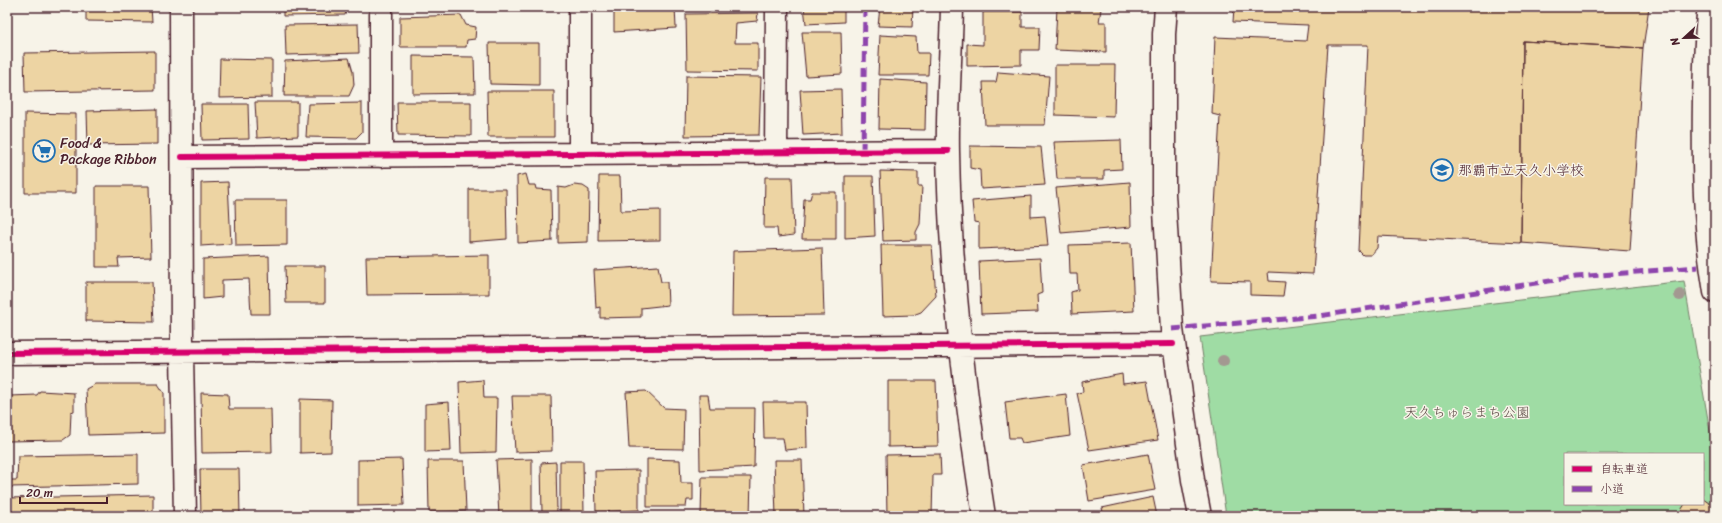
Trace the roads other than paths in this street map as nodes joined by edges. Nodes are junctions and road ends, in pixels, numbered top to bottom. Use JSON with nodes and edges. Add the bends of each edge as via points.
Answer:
{"nodes":[{"id":1,"x":181,"y":7,"type":"edge"},
{"id":2,"x":381,"y":7,"type":"edge"},
{"id":3,"x":580,"y":7,"type":"edge"},
{"id":4,"x":777,"y":7,"type":"edge"},
{"id":5,"x":952,"y":7,"type":"edge"},
{"id":6,"x":1166,"y":7,"type":"edge"},
{"id":7,"x":1709,"y":7,"type":"edge"},
{"id":8,"x":948,"y":151,"type":"junction"},
{"id":9,"x":776,"y":153,"type":"junction"},
{"id":10,"x":580,"y":154,"type":"junction"},
{"id":11,"x":381,"y":156,"type":"junction"},
{"id":12,"x":182,"y":157,"type":"junction"},
{"id":13,"x":1715,"y":292,"type":"edge"},
{"id":14,"x":1173,"y":344,"type":"junction"},
{"id":15,"x":960,"y":346,"type":"junction"},
{"id":16,"x":7,"y":353,"type":"edge"},
{"id":17,"x":182,"y":353,"type":"junction"},
{"id":18,"x":185,"y":516,"type":"edge"},
{"id":19,"x":984,"y":516,"type":"edge"},
{"id":20,"x":1200,"y":516,"type":"edge"}],
"edges":[{"from":1,"to":12,"type":"street"},
{"from":2,"to":11,"type":"street"},
{"from":3,"to":10,"type":"street"},
{"from":4,"to":9,"type":"street"},
{"from":5,"to":8,"type":"street"},
{"from":6,"to":14,"type":"street","via":[[1164,194]]},
{"from":7,"to":13,"type":"street","via":[[1704,160],[1707,226]]},
{"from":8,"to":9,"type":"street"},
{"from":8,"to":15,"type":"street"},
{"from":9,"to":10,"type":"street"},
{"from":10,"to":11,"type":"street"},
{"from":11,"to":12,"type":"street"},
{"from":12,"to":17,"type":"street"},
{"from":14,"to":15,"type":"street"},
{"from":14,"to":20,"type":"street"},
{"from":15,"to":17,"type":"street"},
{"from":15,"to":19,"type":"street"},
{"from":16,"to":17,"type":"street"},
{"from":17,"to":18,"type":"street"}]}
